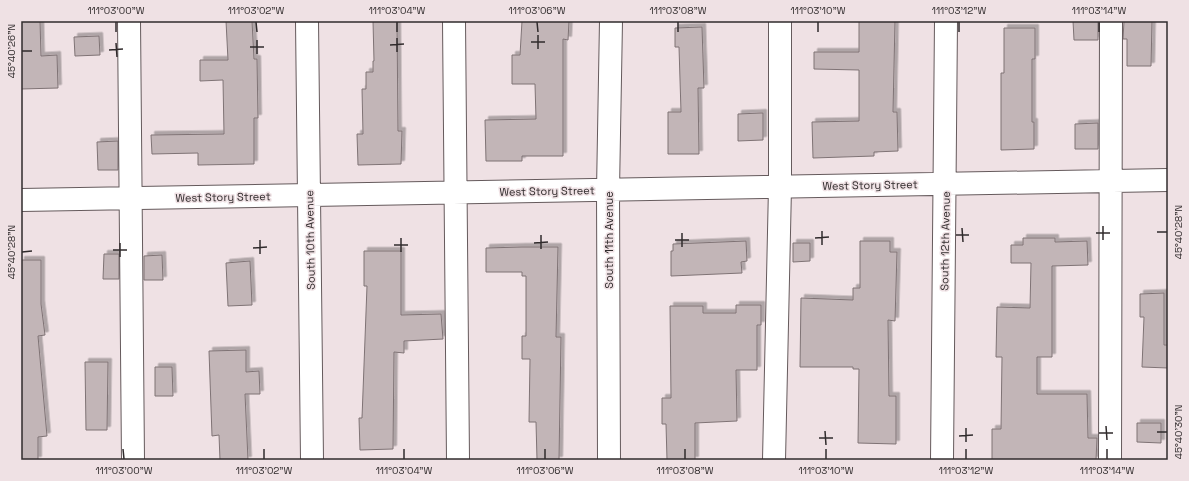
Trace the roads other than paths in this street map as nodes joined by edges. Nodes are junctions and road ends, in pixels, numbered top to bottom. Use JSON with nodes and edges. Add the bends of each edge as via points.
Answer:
{"nodes":[{"id":1,"x":129,"y":21,"type":"edge"},
{"id":2,"x":307,"y":21,"type":"edge"},
{"id":3,"x":454,"y":21,"type":"edge"},
{"id":4,"x":611,"y":21,"type":"edge"},
{"id":5,"x":780,"y":21,"type":"edge"},
{"id":6,"x":946,"y":21,"type":"edge"},
{"id":7,"x":1111,"y":21,"type":"edge"},
{"id":8,"x":1168,"y":180,"type":"edge"},
{"id":9,"x":1109,"y":181,"type":"junction"},
{"id":10,"x":945,"y":184,"type":"junction"},
{"id":11,"x":780,"y":187,"type":"junction"},
{"id":12,"x":608,"y":190,"type":"junction"},
{"id":13,"x":455,"y":193,"type":"junction"},
{"id":14,"x":310,"y":195,"type":"junction"},
{"id":15,"x":129,"y":198,"type":"junction"},
{"id":16,"x":21,"y":200,"type":"edge"},
{"id":17,"x":133,"y":460,"type":"edge"},
{"id":18,"x":312,"y":460,"type":"edge"},
{"id":19,"x":458,"y":460,"type":"edge"},
{"id":20,"x":609,"y":460,"type":"edge"},
{"id":21,"x":774,"y":460,"type":"edge"},
{"id":22,"x":942,"y":460,"type":"edge"},
{"id":23,"x":1110,"y":460,"type":"edge"}],
"edges":[{"from":1,"to":15,"type":"street"},
{"from":2,"to":14,"type":"street","name":"South 10th Avenue"},
{"from":3,"to":13,"type":"street"},
{"from":4,"to":12,"type":"street","name":"South 11th Avenue"},
{"from":5,"to":11,"type":"street"},
{"from":6,"to":10,"type":"street","name":"South 12th Avenue"},
{"from":7,"to":9,"type":"street"},
{"from":8,"to":9,"type":"street","name":"West Story Street"},
{"from":9,"to":10,"type":"street","name":"West Story Street"},
{"from":9,"to":23,"type":"street"},
{"from":10,"to":11,"type":"street","name":"West Story Street"},
{"from":10,"to":22,"type":"street","name":"South 12th Avenue"},
{"from":11,"to":12,"type":"street","name":"West Story Street"},
{"from":11,"to":21,"type":"street"},
{"from":12,"to":13,"type":"street","name":"West Story Street"},
{"from":12,"to":20,"type":"street","name":"South 11th Avenue"},
{"from":13,"to":14,"type":"street","name":"West Story Street"},
{"from":13,"to":19,"type":"street"},
{"from":14,"to":15,"type":"street","name":"West Story Street"},
{"from":14,"to":18,"type":"street","name":"South 10th Avenue"},
{"from":15,"to":16,"type":"street","name":"West Story Street"},
{"from":15,"to":17,"type":"street"}]}
